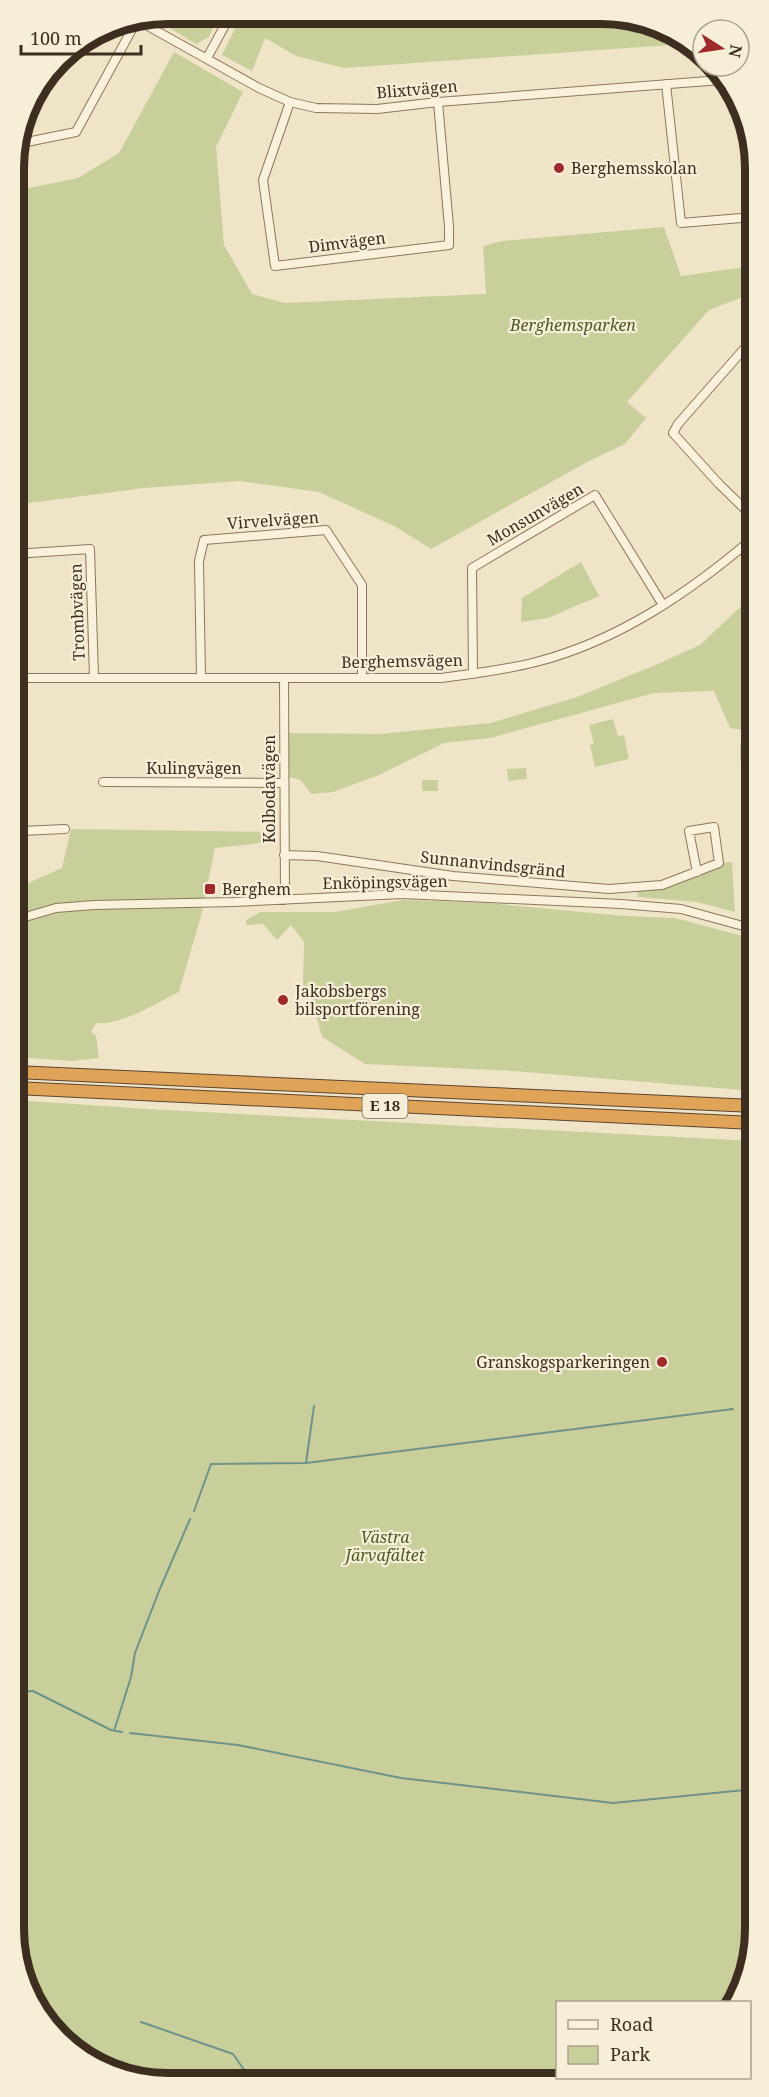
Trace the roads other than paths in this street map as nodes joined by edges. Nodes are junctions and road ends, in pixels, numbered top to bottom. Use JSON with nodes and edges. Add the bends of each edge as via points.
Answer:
{"nodes":[{"id":1,"x":226,"y":24,"type":"edge"},
{"id":2,"x":148,"y":26,"type":"edge"},
{"id":3,"x":132,"y":29,"type":"edge"},
{"id":4,"x":207,"y":58,"type":"junction"},
{"id":5,"x":715,"y":80,"type":"edge"},
{"id":6,"x":666,"y":84,"type":"junction"},
{"id":7,"x":290,"y":102,"type":"junction"},
{"id":8,"x":438,"y":102,"type":"junction"},
{"id":9,"x":27,"y":142,"type":"edge"},
{"id":10,"x":745,"y":218,"type":"edge"},
{"id":11,"x":745,"y":349,"type":"edge"},
{"id":12,"x":745,"y":509,"type":"edge"},
{"id":13,"x":745,"y":545,"type":"edge"},
{"id":14,"x":24,"y":553,"type":"edge"},
{"id":15,"x":663,"y":604,"type":"junction"},
{"id":16,"x":473,"y":674,"type":"junction"},
{"id":17,"x":94,"y":677,"type":"junction"},
{"id":18,"x":24,"y":678,"type":"edge"},
{"id":19,"x":201,"y":678,"type":"junction"},
{"id":20,"x":284,"y":678,"type":"junction"},
{"id":21,"x":362,"y":678,"type":"junction"},
{"id":22,"x":104,"y":782,"type":"dead end"},
{"id":23,"x":284,"y":783,"type":"junction"},
{"id":24,"x":65,"y":829,"type":"dead end"},
{"id":25,"x":24,"y":832,"type":"edge"},
{"id":26,"x":284,"y":855,"type":"junction"},
{"id":27,"x":697,"y":872,"type":"junction"},
{"id":28,"x":285,"y":900,"type":"junction"},
{"id":29,"x":24,"y":917,"type":"edge"},
{"id":30,"x":745,"y":927,"type":"edge"},
{"id":31,"x":24,"y":1072,"type":"edge"},
{"id":32,"x":24,"y":1089,"type":"edge"},
{"id":33,"x":745,"y":1106,"type":"edge"},
{"id":34,"x":745,"y":1123,"type":"edge"}],
"edges":[{"from":1,"to":4,"type":"street"},
{"from":2,"to":4,"type":"street","name":"Blixtvägen"},
{"from":3,"to":9,"type":"street","via":[[76,132]]},
{"from":4,"to":7,"type":"street","name":"Blixtvägen"},
{"from":5,"to":6,"type":"street","name":"Blixtvägen"},
{"from":6,"to":8,"type":"street","name":"Blixtvägen"},
{"from":6,"to":10,"type":"street","via":[[681,223]]},
{"from":7,"to":8,"type":"street","name":"Blixtvägen","via":[[316,108],[377,109]]},
{"from":7,"to":8,"type":"street","name":"Dimvägen","via":[[262,180],[275,266],[449,245]]},
{"from":11,"to":12,"type":"street","via":[[673,433]]},
{"from":13,"to":15,"type":"street","name":"Berghemsvägen","via":[[713,572]]},
{"from":14,"to":17,"type":"street","name":"Trombvägen","via":[[90,549]]},
{"from":15,"to":16,"type":"street","name":"Berghemsvägen","via":[[638,621],[593,642],[537,662]]},
{"from":15,"to":16,"type":"street","name":"Monsunvägen","via":[[595,495],[472,568]]},
{"from":16,"to":21,"type":"street","name":"Berghemsvägen"},
{"from":17,"to":18,"type":"street","name":"Berghemsvägen"},
{"from":17,"to":19,"type":"street","name":"Berghemsvägen"},
{"from":19,"to":20,"type":"street","name":"Berghemsvägen"},
{"from":19,"to":21,"type":"street","name":"Virvelvägen","via":[[199,561],[204,540],[326,530],[362,585]]},
{"from":20,"to":21,"type":"street","name":"Berghemsvägen"},
{"from":20,"to":23,"type":"street","name":"Kolbodavägen"},
{"from":22,"to":23,"type":"street","name":"Kulingvägen"},
{"from":23,"to":26,"type":"street","name":"Kolbodavägen"},
{"from":24,"to":25,"type":"street"},
{"from":26,"to":27,"type":"street","name":"Sunnanvindsgränd","via":[[317,856],[453,876],[609,889],[662,885]]},
{"from":26,"to":28,"type":"street","name":"Kolbodavägen"},
{"from":27,"to":27,"type":"street","name":"Sunnanvindsgränd","via":[[719,863],[714,827],[689,831]]},
{"from":28,"to":29,"type":"street","name":"Enköpingsvägen","via":[[94,905],[56,908]]},
{"from":28,"to":30,"type":"street","name":"Enköpingsvägen","via":[[402,894],[621,903],[681,909]]},
{"from":31,"to":33,"type":"highway","number":"E 18"},
{"from":32,"to":34,"type":"highway","number":"E 18"}]}
